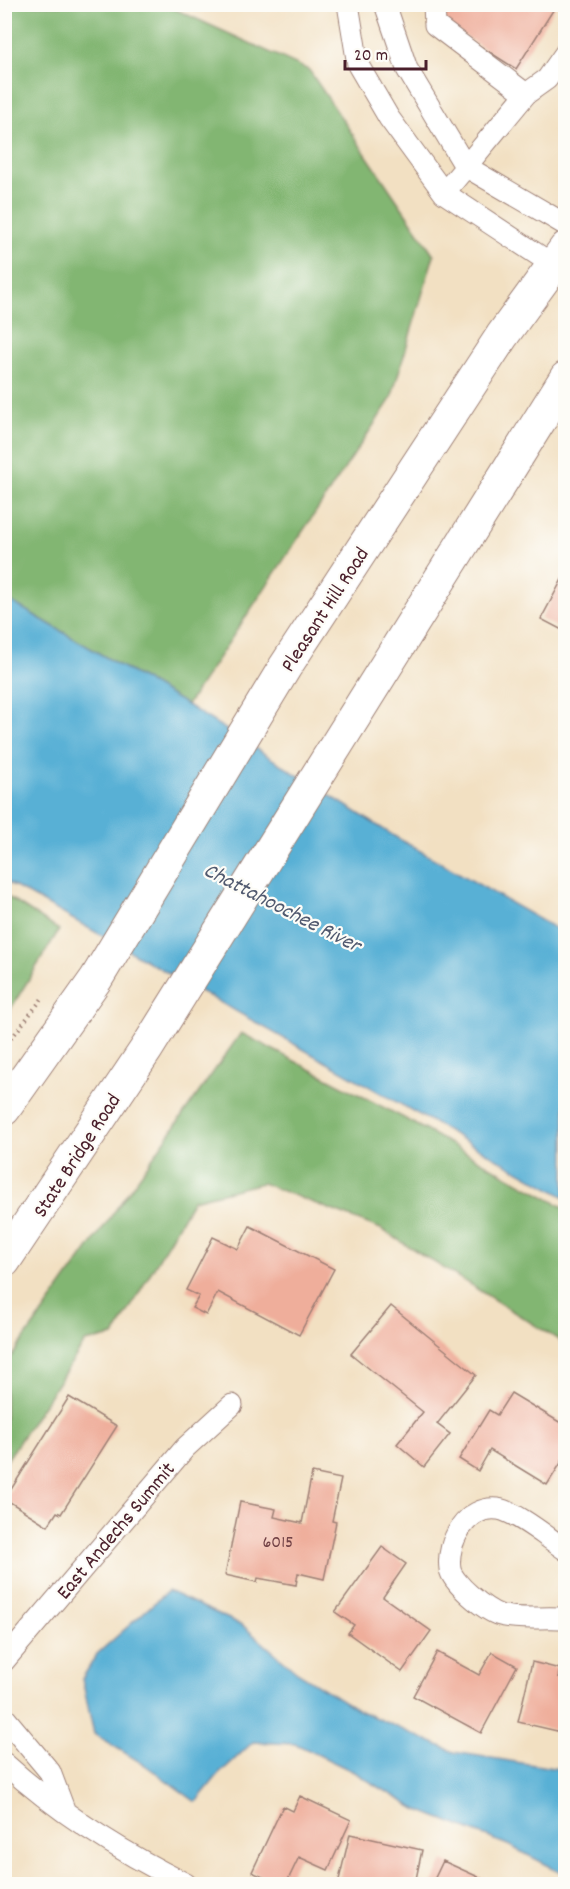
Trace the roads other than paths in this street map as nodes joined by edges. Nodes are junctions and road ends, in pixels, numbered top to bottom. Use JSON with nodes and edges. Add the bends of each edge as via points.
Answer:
{"nodes":[{"id":1,"x":348,"y":4,"type":"edge"},
{"id":2,"x":385,"y":4,"type":"edge"},
{"id":3,"x":434,"y":4,"type":"edge"},
{"id":4,"x":566,"y":52,"type":"edge"},
{"id":5,"x":526,"y":94,"type":"junction"},
{"id":6,"x":465,"y":166,"type":"junction"},
{"id":7,"x":444,"y":193,"type":"junction"},
{"id":8,"x":566,"y":225,"type":"edge"},
{"id":9,"x":561,"y":262,"type":"edge"},
{"id":10,"x":566,"y":378,"type":"edge"},
{"id":11,"x":4,"y":1109,"type":"edge"},
{"id":12,"x":4,"y":1261,"type":"edge"},
{"id":13,"x":232,"y":1405,"type":"dead end"},
{"id":14,"x":566,"y":1550,"type":"edge"},
{"id":15,"x":566,"y":1616,"type":"edge"},
{"id":16,"x":4,"y":1661,"type":"edge"},
{"id":17,"x":4,"y":1718,"type":"edge"},
{"id":18,"x":4,"y":1763,"type":"edge"},
{"id":19,"x":65,"y":1812,"type":"junction"},
{"id":20,"x":186,"y":1884,"type":"edge"}],
"edges":[{"from":1,"to":7,"type":"street","via":[[358,65],[389,118]]},
{"from":2,"to":6,"type":"street","via":[[407,69]]},
{"from":3,"to":5,"type":"street","via":[[435,25]]},
{"from":4,"to":5,"type":"street","via":[[547,79]]},
{"from":5,"to":6,"type":"street"},
{"from":6,"to":7,"type":"street"},
{"from":6,"to":8,"type":"street"},
{"from":7,"to":9,"type":"street"},
{"from":9,"to":11,"type":"highway","name":"Pleasant Hill Road","via":[[502,336],[285,667],[96,979]]},
{"from":10,"to":12,"type":"highway","name":"State Bridge Road","via":[[147,1048]]},
{"from":13,"to":16,"type":"street","name":"East Andechs Summit","via":[[185,1448]]},
{"from":14,"to":15,"type":"street","via":[[498,1509],[477,1512],[463,1524],[452,1543],[450,1571],[466,1593],[499,1615]]},
{"from":17,"to":19,"type":"street","via":[[50,1772]]},
{"from":18,"to":19,"type":"street"},
{"from":19,"to":20,"type":"street","via":[[150,1867]]}]}
